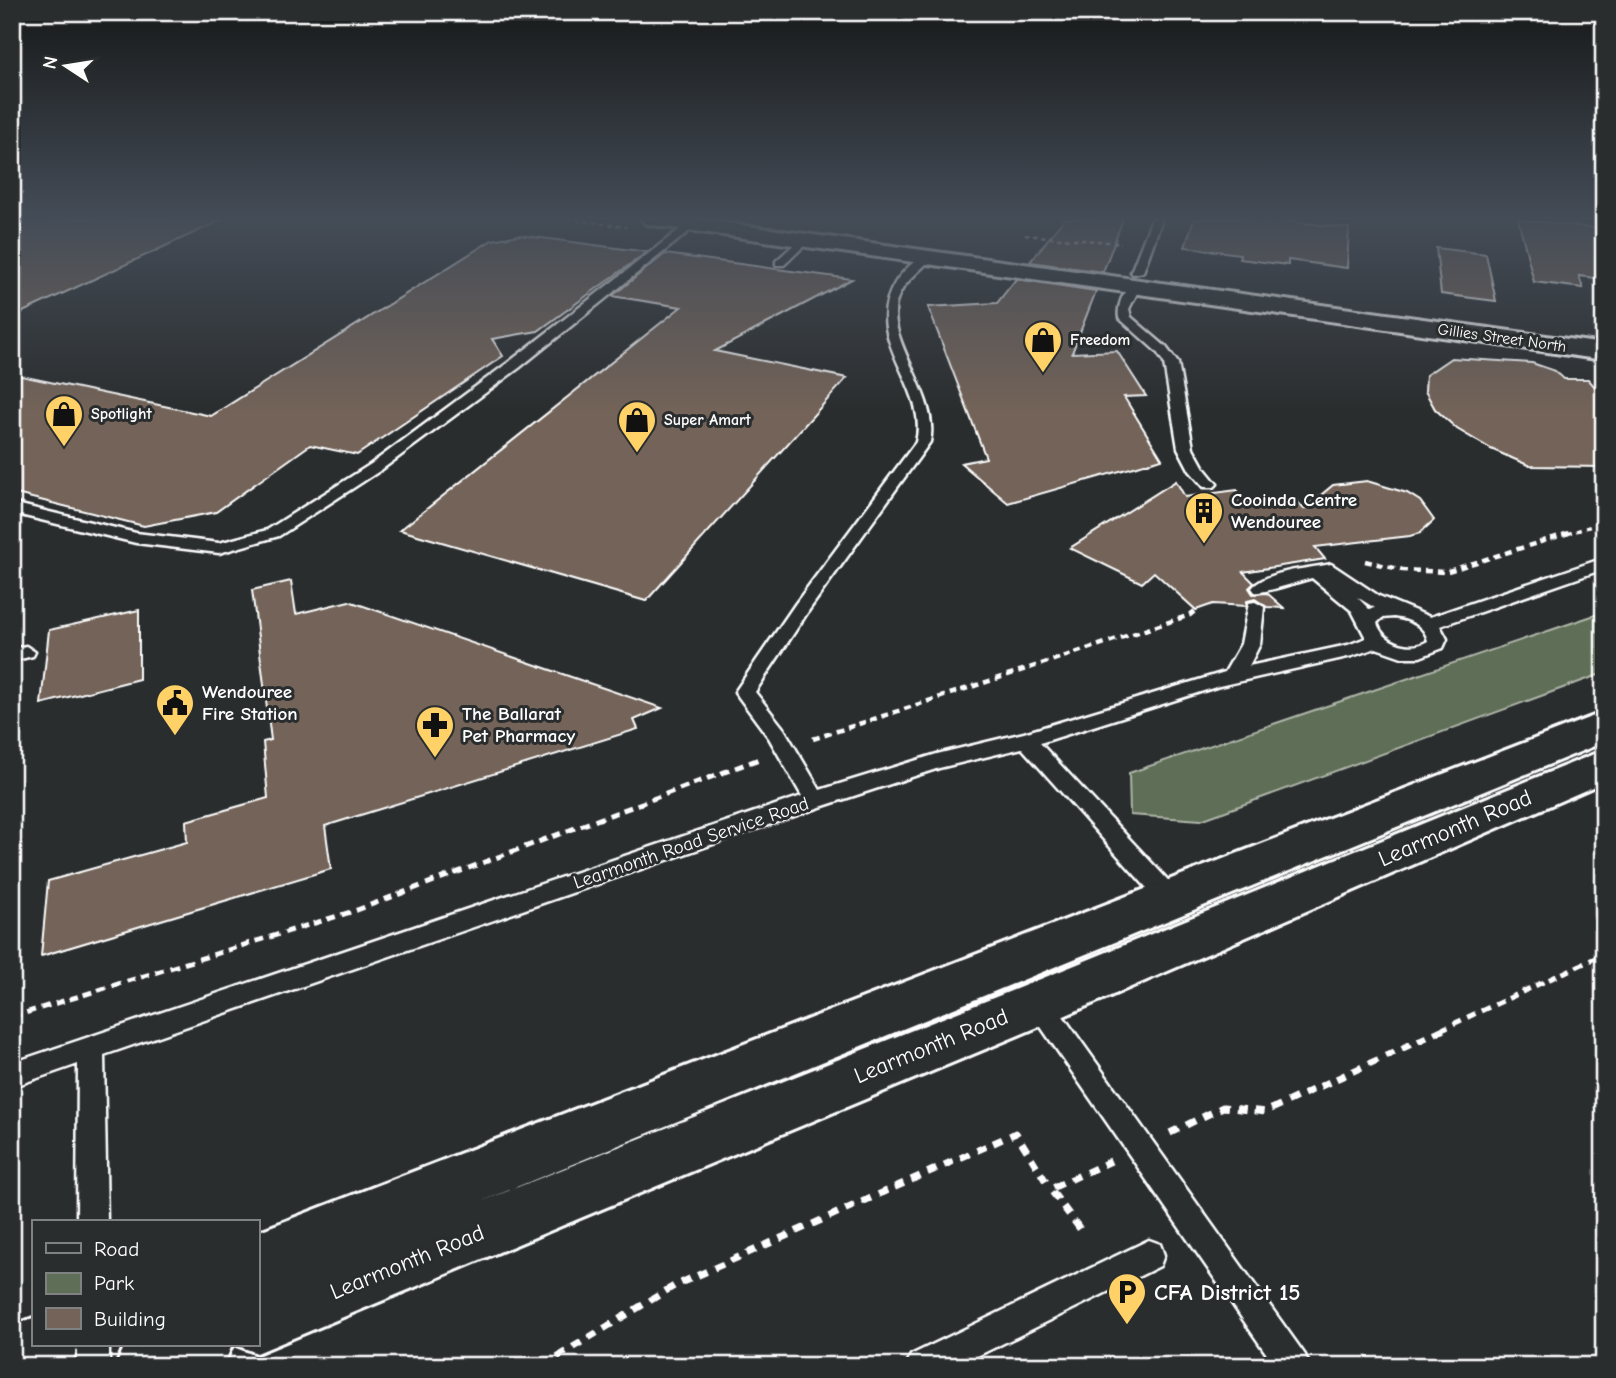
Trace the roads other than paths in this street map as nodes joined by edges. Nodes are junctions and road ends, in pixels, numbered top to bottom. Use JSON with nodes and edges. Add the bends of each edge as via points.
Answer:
{"nodes":[{"id":1,"x":618,"y":283,"type":"edge"},
{"id":2,"x":901,"y":283,"type":"edge"},
{"id":3,"x":1133,"y":283,"type":"edge"},
{"id":4,"x":1163,"y":283,"type":"edge"},
{"id":5,"x":1170,"y":283,"type":"edge"},
{"id":6,"x":1604,"y":336,"type":"edge"},
{"id":7,"x":1604,"y":352,"type":"edge"},
{"id":8,"x":1209,"y":484,"type":"dead end"},
{"id":9,"x":12,"y":508,"type":"edge"},
{"id":10,"x":1604,"y":563,"type":"edge"},
{"id":11,"x":1316,"y":573,"type":"junction"},
{"id":12,"x":1261,"y":588,"type":"dead end"},
{"id":13,"x":1255,"y":607,"type":"dead end"},
{"id":14,"x":1398,"y":611,"type":"junction"},
{"id":15,"x":1428,"y":624,"type":"junction"},
{"id":16,"x":1373,"y":632,"type":"junction"},
{"id":17,"x":1232,"y":676,"type":"junction"},
{"id":18,"x":1604,"y":726,"type":"edge"},
{"id":19,"x":1026,"y":740,"type":"junction"},
{"id":20,"x":1604,"y":765,"type":"edge"},
{"id":21,"x":815,"y":800,"type":"junction"},
{"id":22,"x":1185,"y":916,"type":"junction"},
{"id":23,"x":1026,"y":983,"type":"junction"},
{"id":24,"x":90,"y":1050,"type":"junction"},
{"id":25,"x":12,"y":1075,"type":"edge"},
{"id":26,"x":92,"y":1220,"type":"edge"},
{"id":27,"x":1149,"y":1255,"type":"dead end"},
{"id":28,"x":259,"y":1261,"type":"edge"},
{"id":29,"x":259,"y":1321,"type":"edge"},
{"id":30,"x":44,"y":1346,"type":"edge"},
{"id":31,"x":93,"y":1346,"type":"edge"},
{"id":32,"x":198,"y":1346,"type":"edge"},
{"id":33,"x":12,"y":1358,"type":"edge"},
{"id":34,"x":93,"y":1366,"type":"edge"},
{"id":35,"x":148,"y":1366,"type":"edge"},
{"id":36,"x":922,"y":1366,"type":"edge"},
{"id":37,"x":1294,"y":1366,"type":"edge"}],
"edges":[{"from":1,"to":9,"type":"lane","via":[[376,467],[273,534],[219,548],[136,538]]},
{"from":2,"to":21,"type":"lane","via":[[892,298],[888,323],[921,404],[924,438],[745,692]]},
{"from":3,"to":8,"type":"lane","via":[[1123,309],[1125,317],[1171,361],[1181,439],[1190,463]]},
{"from":4,"to":7,"type":"main road","name":"Gillies Street North"},
{"from":5,"to":6,"type":"main road","name":"Gillies Street North"},
{"from":10,"to":15,"type":"lane"},
{"from":11,"to":12,"type":"lane"},
{"from":11,"to":14,"type":"lane","via":[[1331,569],[1373,600]]},
{"from":11,"to":16,"type":"lane","via":[[1363,612]]},
{"from":13,"to":17,"type":"lane","via":[[1249,651]]},
{"from":14,"to":15,"type":"lane"},
{"from":14,"to":16,"type":"lane","name":"Learmonth Road Service Road","via":[[1376,613]]},
{"from":15,"to":16,"type":"lane","via":[[1438,639],[1425,651],[1397,649]]},
{"from":16,"to":17,"type":"lane","name":"Learmonth Road Service Road","via":[[1352,650]]},
{"from":17,"to":19,"type":"lane","name":"Learmonth Road Service Road"},
{"from":18,"to":22,"type":"main road","name":"Learmonth Road"},
{"from":19,"to":21,"type":"lane","name":"Learmonth Road Service Road","via":[[937,761]]},
{"from":19,"to":22,"type":"lane"},
{"from":20,"to":22,"type":"main road","name":"Learmonth Road"},
{"from":21,"to":24,"type":"lane","name":"Learmonth Road Service Road"},
{"from":22,"to":23,"type":"main road","name":"Learmonth Road"},
{"from":23,"to":28,"type":"main road","name":"Learmonth Road"},
{"from":23,"to":29,"type":"main road","name":"Learmonth Road"},
{"from":23,"to":37,"type":"lane"},
{"from":24,"to":25,"type":"lane","name":"Learmonth Road Service Road"},
{"from":24,"to":26,"type":"lane"},
{"from":27,"to":36,"type":"lane"},
{"from":30,"to":33,"type":"main road"},
{"from":31,"to":34,"type":"lane"},
{"from":32,"to":35,"type":"main road"}]}
